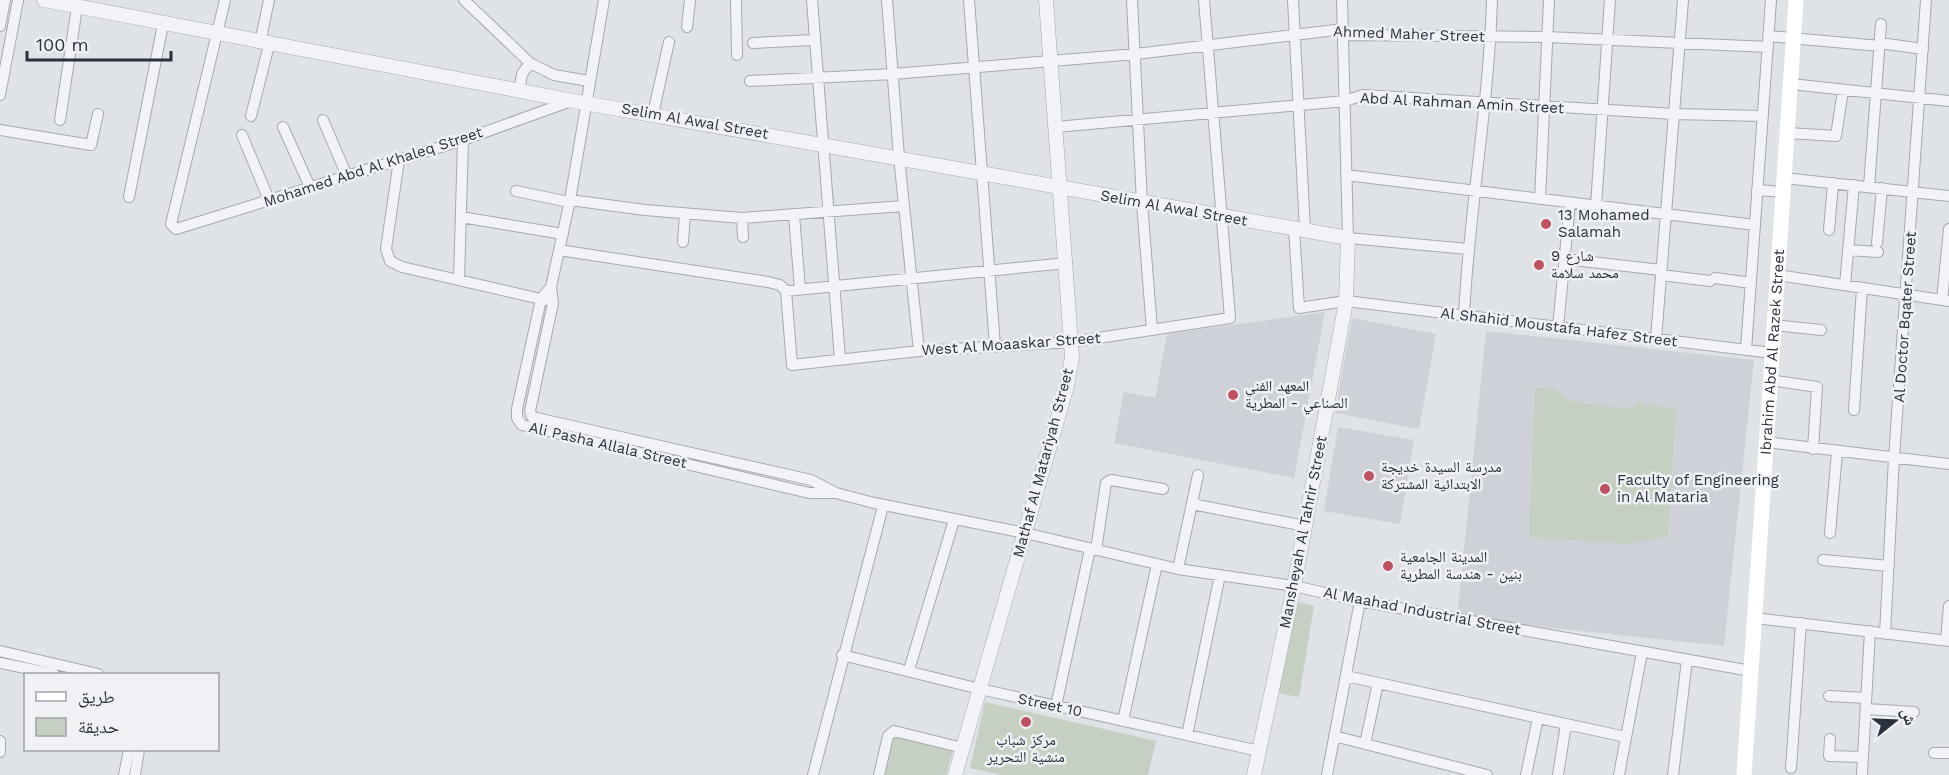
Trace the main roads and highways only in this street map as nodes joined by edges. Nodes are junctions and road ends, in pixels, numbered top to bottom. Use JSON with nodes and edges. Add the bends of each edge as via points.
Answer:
{"nodes":[{"id":1,"x":1797,"y":0,"type":"edge"},
{"id":2,"x":1744,"y":775,"type":"edge"}],
"edges":[{"from":1,"to":2,"type":"main road","name":"Ibrahim Abd Al Razek Street"}]}
